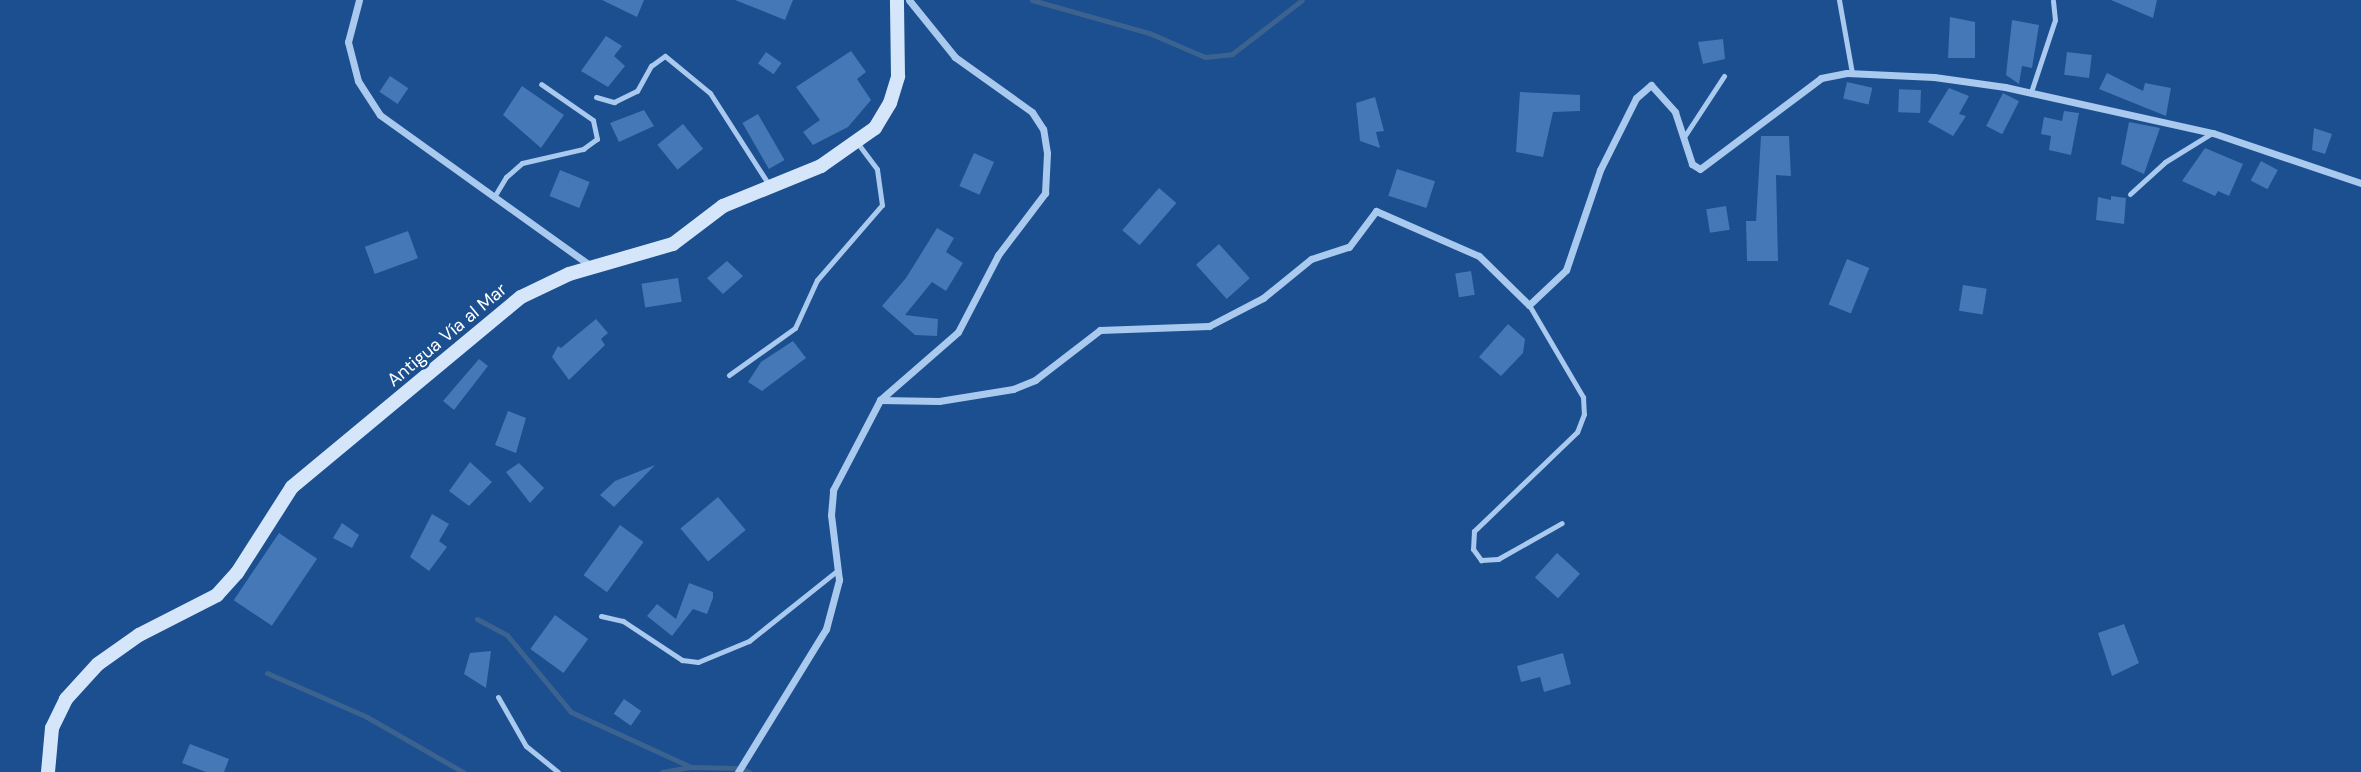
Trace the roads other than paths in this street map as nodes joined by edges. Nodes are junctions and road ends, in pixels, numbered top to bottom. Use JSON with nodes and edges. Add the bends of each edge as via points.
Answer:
{"nodes":[{"id":1,"x":359,"y":0,"type":"edge"},
{"id":2,"x":897,"y":0,"type":"edge"},
{"id":3,"x":909,"y":0,"type":"edge"},
{"id":4,"x":1839,"y":0,"type":"edge"},
{"id":5,"x":2053,"y":1,"type":"edge"},
{"id":6,"x":1852,"y":73,"type":"junction"},
{"id":7,"x":1724,"y":76,"type":"dead end"},
{"id":8,"x":541,"y":84,"type":"dead end"},
{"id":9,"x":2031,"y":92,"type":"junction"},
{"id":10,"x":596,"y":97,"type":"dead end"},
{"id":11,"x":2213,"y":133,"type":"junction"},
{"id":12,"x":1684,"y":137,"type":"junction"},
{"id":13,"x":857,"y":142,"type":"junction"},
{"id":14,"x":2361,"y":183,"type":"edge"},
{"id":15,"x":769,"y":185,"type":"junction"},
{"id":16,"x":2130,"y":194,"type":"dead end"},
{"id":17,"x":494,"y":197,"type":"junction"},
{"id":18,"x":593,"y":268,"type":"junction"},
{"id":19,"x":1529,"y":305,"type":"junction"},
{"id":20,"x":729,"y":375,"type":"dead end"},
{"id":21,"x":880,"y":400,"type":"junction"},
{"id":22,"x":1562,"y":523,"type":"dead end"},
{"id":23,"x":838,"y":570,"type":"junction"},
{"id":24,"x":601,"y":616,"type":"dead end"},
{"id":25,"x":498,"y":696,"type":"dead end"},
{"id":26,"x":48,"y":772,"type":"edge"},
{"id":27,"x":558,"y":772,"type":"edge"},
{"id":28,"x":738,"y":772,"type":"edge"}],
"edges":[{"from":1,"to":17,"type":"street","via":[[348,42],[358,81],[380,115]]},
{"from":2,"to":13,"type":"main road","name":"Antigua Vía al Mar","via":[[898,76],[890,103],[875,128]]},
{"from":3,"to":21,"type":"street","via":[[955,57],[1032,112],[1043,129],[1048,171],[1045,193],[998,255],[958,332]]},
{"from":4,"to":6,"type":"lane"},
{"from":5,"to":9,"type":"lane","via":[[2055,20]]},
{"from":6,"to":9,"type":"street","via":[[1934,77]]},
{"from":6,"to":12,"type":"street","via":[[1821,78],[1705,168],[1692,164]]},
{"from":7,"to":12,"type":"lane"},
{"from":8,"to":17,"type":"lane","via":[[593,120],[597,139],[583,149],[523,163],[506,177]]},
{"from":9,"to":11,"type":"street"},
{"from":10,"to":15,"type":"lane","via":[[614,102],[637,92],[651,66],[664,55],[710,93]]},
{"from":11,"to":14,"type":"street"},
{"from":11,"to":16,"type":"lane","via":[[2165,162]]},
{"from":12,"to":19,"type":"street","via":[[1675,112],[1656,87],[1646,86],[1600,170],[1566,270]]},
{"from":13,"to":15,"type":"main road","name":"Antigua Vía al Mar","via":[[821,166]]},
{"from":13,"to":20,"type":"lane","via":[[877,169],[881,207],[817,280],[796,328]]},
{"from":15,"to":18,"type":"main road","name":"Antigua Vía al Mar","via":[[723,206],[673,244]]},
{"from":17,"to":18,"type":"street"},
{"from":18,"to":26,"type":"main road","name":"Antigua Vía al Mar","via":[[542,284],[485,325],[292,487],[237,573],[217,595],[139,635],[98,664],[66,699],[52,728]]},
{"from":19,"to":21,"type":"street","via":[[1479,256],[1376,211],[1349,247],[1311,259],[1263,298],[1209,326],[1100,330],[1035,380],[1013,389],[939,401]]},
{"from":19,"to":22,"type":"lane","via":[[1583,397],[1584,414],[1577,432],[1474,531],[1473,549],[1481,560],[1498,559]]},
{"from":21,"to":23,"type":"street","via":[[833,491],[831,515]]},
{"from":23,"to":24,"type":"lane","via":[[749,641],[698,662],[682,660],[622,621]]},
{"from":23,"to":28,"type":"street","via":[[826,629]]},
{"from":25,"to":27,"type":"lane","via":[[526,746]]}]}
